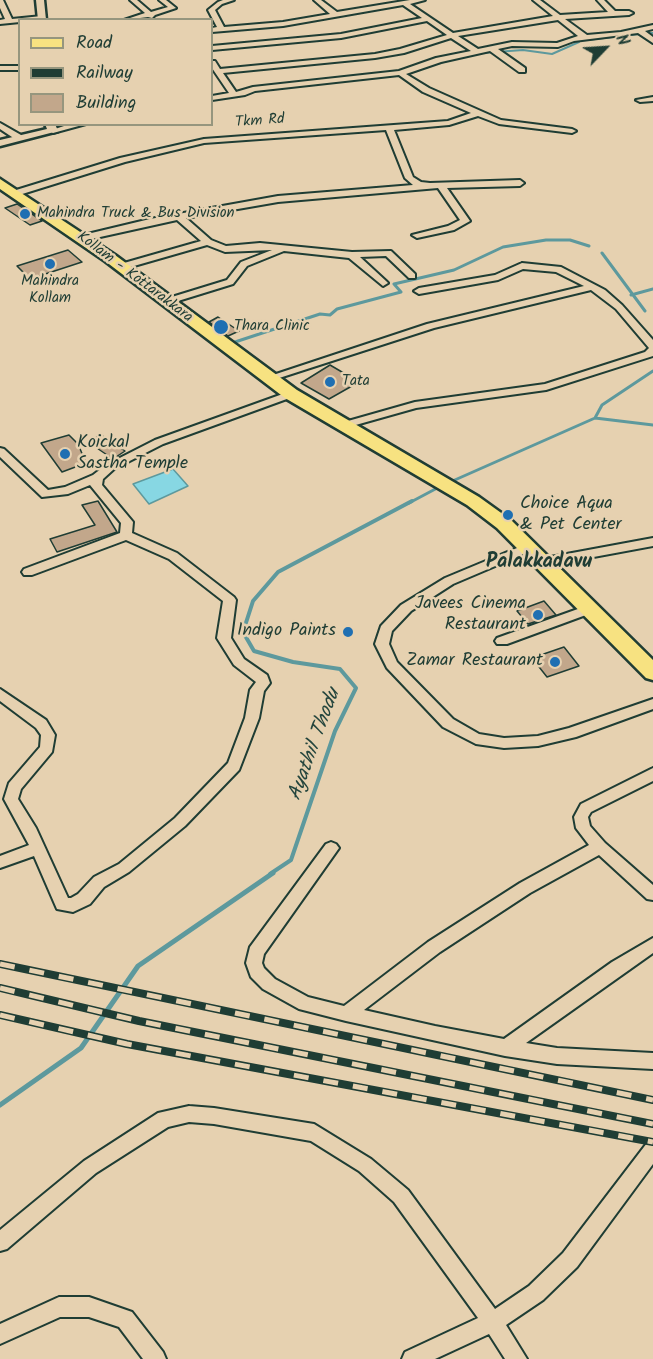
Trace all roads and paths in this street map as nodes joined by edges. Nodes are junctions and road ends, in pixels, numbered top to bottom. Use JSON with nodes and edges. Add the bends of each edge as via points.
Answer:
{"nodes":[{"id":1,"x":0,"y":0,"type":"edge"},
{"id":2,"x":40,"y":0,"type":"edge"},
{"id":3,"x":133,"y":0,"type":"edge"},
{"id":4,"x":162,"y":0,"type":"edge"},
{"id":5,"x":232,"y":0,"type":"edge"},
{"id":6,"x":241,"y":0,"type":"edge"},
{"id":7,"x":317,"y":0,"type":"edge"},
{"id":8,"x":422,"y":0,"type":"edge"},
{"id":9,"x":536,"y":0,"type":"edge"},
{"id":10,"x":600,"y":0,"type":"edge"},
{"id":11,"x":393,"y":2,"type":"edge"},
{"id":12,"x":404,"y":3,"type":"junction"},
{"id":13,"x":3,"y":12,"type":"edge"},
{"id":14,"x":148,"y":13,"type":"junction"},
{"id":15,"x":335,"y":14,"type":"junction"},
{"id":16,"x":614,"y":14,"type":"junction"},
{"id":17,"x":629,"y":14,"type":"dead end"},
{"id":18,"x":42,"y":18,"type":"edge"},
{"id":19,"x":133,"y":18,"type":"edge"},
{"id":20,"x":156,"y":18,"type":"edge"},
{"id":21,"x":557,"y":18,"type":"junction"},
{"id":22,"x":9,"y":20,"type":"junction"},
{"id":23,"x":18,"y":20,"type":"edge"},
{"id":24,"x":427,"y":20,"type":"junction"},
{"id":25,"x":0,"y":22,"type":"edge"},
{"id":26,"x":406,"y":24,"type":"junction"},
{"id":27,"x":653,"y":27,"type":"edge"},
{"id":28,"x":222,"y":29,"type":"junction"},
{"id":29,"x":213,"y":30,"type":"edge"},
{"id":30,"x":639,"y":30,"type":"junction"},
{"id":31,"x":451,"y":35,"type":"junction"},
{"id":32,"x":584,"y":37,"type":"junction"},
{"id":33,"x":653,"y":41,"type":"edge"},
{"id":34,"x":213,"y":48,"type":"edge"},
{"id":35,"x":491,"y":48,"type":"junction"},
{"id":36,"x":476,"y":51,"type":"junction"},
{"id":37,"x":213,"y":64,"type":"edge"},
{"id":38,"x":0,"y":68,"type":"edge"},
{"id":39,"x":18,"y":68,"type":"edge"},
{"id":40,"x":522,"y":70,"type":"dead end"},
{"id":41,"x":219,"y":71,"type":"junction"},
{"id":42,"x":400,"y":73,"type":"junction"},
{"id":43,"x":224,"y":79,"type":"junction"},
{"id":44,"x":213,"y":81,"type":"edge"},
{"id":45,"x":234,"y":94,"type":"junction"},
{"id":46,"x":213,"y":98,"type":"edge"},
{"id":47,"x":653,"y":99,"type":"edge"},
{"id":48,"x":639,"y":100,"type":"dead end"},
{"id":49,"x":476,"y":114,"type":"junction"},
{"id":50,"x":0,"y":125,"type":"edge"},
{"id":51,"x":67,"y":126,"type":"edge"},
{"id":52,"x":52,"y":128,"type":"edge"},
{"id":53,"x":389,"y":128,"type":"junction"},
{"id":54,"x":572,"y":131,"type":"dead end"},
{"id":55,"x":18,"y":137,"type":"junction"},
{"id":56,"x":0,"y":143,"type":"edge"},
{"id":57,"x":0,"y":183,"type":"edge"},
{"id":58,"x":520,"y":183,"type":"dead end"},
{"id":59,"x":440,"y":185,"type":"junction"},
{"id":60,"x":430,"y":186,"type":"junction"},
{"id":61,"x":16,"y":193,"type":"junction"},
{"id":62,"x":179,"y":217,"type":"junction"},
{"id":63,"x":417,"y":235,"type":"dead end"},
{"id":64,"x":82,"y":238,"type":"junction"},
{"id":65,"x":208,"y":242,"type":"junction"},
{"id":66,"x":286,"y":249,"type":"junction"},
{"id":67,"x":352,"y":255,"type":"junction"},
{"id":68,"x":120,"y":267,"type":"junction"},
{"id":69,"x":412,"y":276,"type":"dead end"},
{"id":70,"x":383,"y":283,"type":"dead end"},
{"id":71,"x":593,"y":287,"type":"junction"},
{"id":72,"x":419,"y":291,"type":"dead end"},
{"id":73,"x":165,"y":302,"type":"junction"},
{"id":74,"x":653,"y":348,"type":"edge"},
{"id":75,"x":269,"y":378,"type":"junction"},
{"id":76,"x":291,"y":394,"type":"junction"},
{"id":77,"x":345,"y":425,"type":"junction"},
{"id":78,"x":0,"y":451,"type":"edge"},
{"id":79,"x":97,"y":478,"type":"junction"},
{"id":80,"x":126,"y":535,"type":"junction"},
{"id":81,"x":653,"y":542,"type":"edge"},
{"id":82,"x":529,"y":547,"type":"junction"},
{"id":83,"x":545,"y":562,"type":"junction"},
{"id":84,"x":28,"y":572,"type":"dead end"},
{"id":85,"x":589,"y":609,"type":"junction"},
{"id":86,"x":502,"y":641,"type":"dead end"},
{"id":87,"x":653,"y":673,"type":"edge"},
{"id":88,"x":0,"y":694,"type":"edge"},
{"id":89,"x":653,"y":704,"type":"edge"},
{"id":90,"x":653,"y":774,"type":"edge"},
{"id":91,"x":600,"y":847,"type":"junction"},
{"id":92,"x":331,"y":848,"type":"dead end"},
{"id":93,"x":36,"y":849,"type":"junction"},
{"id":94,"x":0,"y":861,"type":"edge"},
{"id":95,"x":653,"y":894,"type":"edge"},
{"id":96,"x":653,"y":945,"type":"edge"},
{"id":97,"x":346,"y":1014,"type":"junction"},
{"id":98,"x":505,"y":1048,"type":"junction"},
{"id":99,"x":653,"y":1061,"type":"edge"},
{"id":100,"x":651,"y":1155,"type":"edge"},
{"id":101,"x":0,"y":1242,"type":"edge"},
{"id":102,"x":493,"y":1322,"type":"junction"},
{"id":103,"x":0,"y":1334,"type":"edge"},
{"id":104,"x":156,"y":1359,"type":"edge"},
{"id":105,"x":412,"y":1359,"type":"edge"},
{"id":106,"x":517,"y":1359,"type":"edge"}],
"edges":[{"from":1,"to":13,"type":"street"},
{"from":2,"to":18,"type":"street"},
{"from":3,"to":14,"type":"street"},
{"from":4,"to":14,"type":"street","via":[[173,8]]},
{"from":5,"to":6,"type":"street"},
{"from":5,"to":28,"type":"street","via":[[211,10]]},
{"from":7,"to":15,"type":"street"},
{"from":8,"to":12,"type":"street"},
{"from":9,"to":21,"type":"street"},
{"from":10,"to":16,"type":"street"},
{"from":11,"to":12,"type":"street"},
{"from":11,"to":15,"type":"street"},
{"from":11,"to":26,"type":"street"},
{"from":12,"to":24,"type":"street"},
{"from":13,"to":22,"type":"street"},
{"from":14,"to":19,"type":"street"},
{"from":14,"to":20,"type":"street"},
{"from":15,"to":28,"type":"street","via":[[283,24]]},
{"from":16,"to":17,"type":"street"},
{"from":16,"to":21,"type":"street"},
{"from":21,"to":31,"type":"street"},
{"from":21,"to":32,"type":"street"},
{"from":22,"to":23,"type":"street"},
{"from":22,"to":25,"type":"street"},
{"from":24,"to":26,"type":"street"},
{"from":24,"to":31,"type":"street"},
{"from":26,"to":34,"type":"street","via":[[332,37]]},
{"from":27,"to":30,"type":"street"},
{"from":28,"to":29,"type":"street"},
{"from":30,"to":32,"type":"street"},
{"from":30,"to":33,"type":"street"},
{"from":31,"to":36,"type":"street"},
{"from":31,"to":41,"type":"street","via":[[375,56]]},
{"from":32,"to":35,"type":"street","via":[[558,45],[522,43]]},
{"from":35,"to":36,"type":"street"},
{"from":35,"to":40,"type":"street"},
{"from":36,"to":42,"type":"street"},
{"from":37,"to":41,"type":"street"},
{"from":38,"to":39,"type":"street"},
{"from":41,"to":43,"type":"street"},
{"from":42,"to":45,"type":"street"},
{"from":42,"to":49,"type":"street"},
{"from":43,"to":44,"type":"street"},
{"from":43,"to":45,"type":"street"},
{"from":45,"to":46,"type":"street"},
{"from":47,"to":48,"type":"street"},
{"from":49,"to":53,"type":"street","name":"Tkm Rd","via":[[449,123]]},
{"from":49,"to":54,"type":"street","via":[[500,122]]},
{"from":50,"to":55,"type":"street"},
{"from":51,"to":52,"type":"street"},
{"from":52,"to":55,"type":"street"},
{"from":53,"to":60,"type":"street","via":[[408,178]]},
{"from":53,"to":61,"type":"street","name":"Tkm Rd","via":[[204,141],[123,160]]},
{"from":55,"to":56,"type":"street"},
{"from":57,"to":61,"type":"main road","name":"Kollam - Kottarakkara"},
{"from":58,"to":59,"type":"street"},
{"from":59,"to":60,"type":"street"},
{"from":59,"to":63,"type":"street","via":[[465,221]]},
{"from":60,"to":62,"type":"street","via":[[278,199]]},
{"from":61,"to":64,"type":"main road","name":"Kollam - Kottarakkara"},
{"from":62,"to":64,"type":"street"},
{"from":62,"to":65,"type":"street"},
{"from":64,"to":68,"type":"main road","name":"Kollam - Kottarakkara"},
{"from":65,"to":66,"type":"street","via":[[225,249]]},
{"from":65,"to":68,"type":"street"},
{"from":66,"to":67,"type":"street"},
{"from":66,"to":73,"type":"street","via":[[253,258],[231,282]]},
{"from":67,"to":69,"type":"street","via":[[388,253]]},
{"from":67,"to":70,"type":"street"},
{"from":68,"to":73,"type":"main road","name":"Kollam - Kottarakkara"},
{"from":71,"to":72,"type":"street","via":[[558,269],[527,265],[498,277]]},
{"from":71,"to":74,"type":"street","via":[[619,307]]},
{"from":71,"to":75,"type":"street","via":[[431,326]]},
{"from":73,"to":75,"type":"main road","name":"Kollam - Kottarakkara"},
{"from":74,"to":77,"type":"street","via":[[641,358],[546,387],[415,405]]},
{"from":75,"to":76,"type":"main road","name":"Kollam - Kottarakkara"},
{"from":76,"to":77,"type":"main road","name":"Kollam - Kottarakkara"},
{"from":76,"to":79,"type":"street","via":[[159,442]]},
{"from":77,"to":82,"type":"main road","name":"Kollam - Kottarakkara","via":[[473,501]]},
{"from":78,"to":79,"type":"street","via":[[46,494]]},
{"from":79,"to":80,"type":"street","via":[[96,485],[102,494],[127,522]]},
{"from":80,"to":84,"type":"street"},
{"from":80,"to":93,"type":"street","via":[[172,556],[225,594],[230,600],[224,638],[227,647],[263,683],[257,690],[252,718],[234,766],[180,822],[124,868],[99,882],[84,899],[73,906],[63,904]]},
{"from":81,"to":83,"type":"street"},
{"from":82,"to":83,"type":"main road"},
{"from":82,"to":89,"type":"street","via":[[449,581],[400,612],[386,629],[382,644],[392,665],[448,723],[476,739],[504,743],[538,741]]},
{"from":83,"to":85,"type":"main road"},
{"from":85,"to":86,"type":"street"},
{"from":85,"to":87,"type":"main road"},
{"from":88,"to":93,"type":"street","via":[[41,724],[48,735],[47,748],[14,787],[11,799],[29,828]]},
{"from":90,"to":91,"type":"street","via":[[586,808],[580,816],[583,828]]},
{"from":91,"to":95,"type":"street"},
{"from":91,"to":97,"type":"street","via":[[525,888],[443,941]]},
{"from":92,"to":97,"type":"street","via":[[256,952],[254,963],[257,972],[282,992],[305,1004]]},
{"from":93,"to":94,"type":"street"},
{"from":96,"to":98,"type":"street"},
{"from":97,"to":98,"type":"street"},
{"from":98,"to":99,"type":"street","via":[[557,1056]]},
{"from":100,"to":102,"type":"street","via":[[570,1260],[536,1293]]},
{"from":101,"to":102,"type":"street","via":[[90,1167],[164,1119],[189,1114],[288,1127],[314,1132],[382,1178],[419,1218]]},
{"from":102,"to":105,"type":"street"},
{"from":102,"to":106,"type":"street"},
{"from":103,"to":104,"type":"street","via":[[59,1307],[89,1307],[125,1319]]}]}
